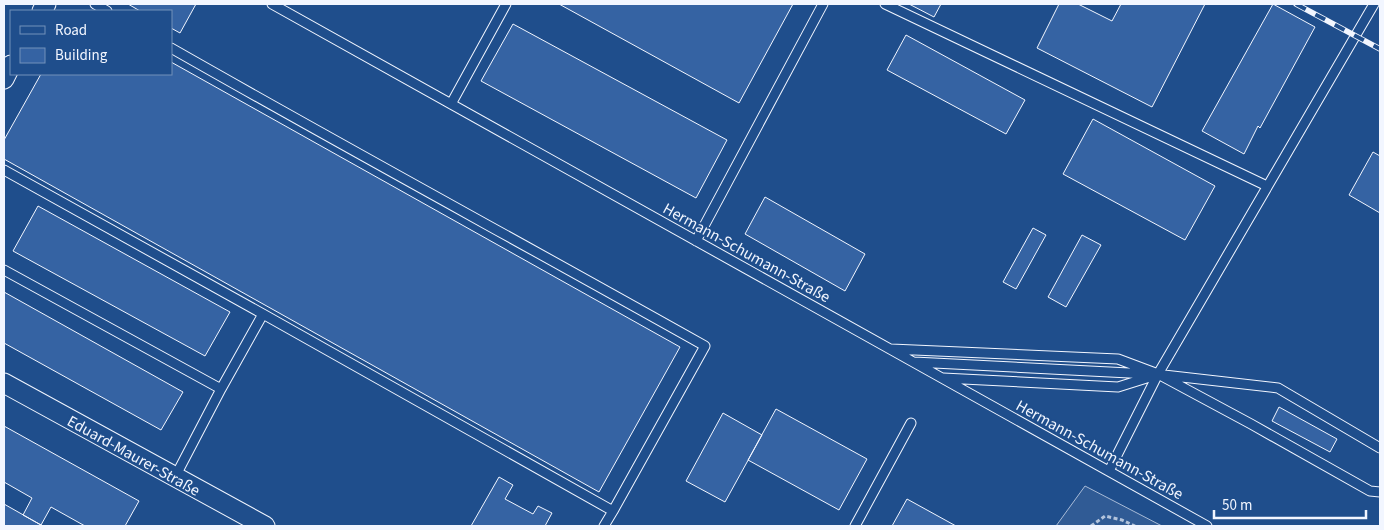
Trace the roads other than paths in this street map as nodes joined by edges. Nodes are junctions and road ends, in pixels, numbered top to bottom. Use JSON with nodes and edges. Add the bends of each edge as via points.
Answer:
{"nodes":[{"id":1,"x":94,"y":4,"type":"edge"},
{"id":2,"x":272,"y":4,"type":"edge"},
{"id":3,"x":506,"y":4,"type":"edge"},
{"id":4,"x":823,"y":4,"type":"edge"},
{"id":5,"x":885,"y":4,"type":"edge"},
{"id":6,"x":1374,"y":4,"type":"edge"},
{"id":7,"x":105,"y":10,"type":"edge"},
{"id":8,"x":172,"y":49,"type":"edge"},
{"id":9,"x":10,"y":67,"type":"edge"},
{"id":10,"x":4,"y":79,"type":"edge"},
{"id":11,"x":451,"y":104,"type":"junction"},
{"id":12,"x":4,"y":170,"type":"edge"},
{"id":13,"x":1267,"y":186,"type":"junction"},
{"id":14,"x":696,"y":241,"type":"junction"},
{"id":15,"x":4,"y":270,"type":"edge"},
{"id":16,"x":263,"y":314,"type":"junction"},
{"id":17,"x":888,"y":349,"type":"junction"},
{"id":18,"x":912,"y":362,"type":"junction"},
{"id":19,"x":1158,"y":374,"type":"junction"},
{"id":20,"x":940,"y":378,"type":"junction"},
{"id":21,"x":4,"y":383,"type":"edge"},
{"id":22,"x":221,"y":389,"type":"junction"},
{"id":23,"x":911,"y":422,"type":"dead end"},
{"id":24,"x":1380,"y":448,"type":"edge"},
{"id":25,"x":1109,"y":471,"type":"junction"},
{"id":26,"x":174,"y":477,"type":"junction"},
{"id":27,"x":1380,"y":492,"type":"edge"},
{"id":28,"x":613,"y":511,"type":"junction"},
{"id":29,"x":253,"y":523,"type":"edge"},
{"id":30,"x":604,"y":526,"type":"edge"},
{"id":31,"x":855,"y":526,"type":"edge"},
{"id":32,"x":1207,"y":526,"type":"edge"}],
"edges":[{"from":1,"to":7,"type":"lane"},
{"from":2,"to":11,"type":"lane","name":"Hermann-Schumann-Straße"},
{"from":3,"to":11,"type":"lane"},
{"from":4,"to":14,"type":"lane"},
{"from":5,"to":13,"type":"lane"},
{"from":6,"to":13,"type":"lane"},
{"from":8,"to":28,"type":"lane","via":[[704,346]]},
{"from":9,"to":10,"type":"street"},
{"from":11,"to":14,"type":"lane","name":"Hermann-Schumann-Straße"},
{"from":12,"to":16,"type":"lane"},
{"from":13,"to":19,"type":"lane"},
{"from":14,"to":17,"type":"lane","name":"Hermann-Schumann-Straße"},
{"from":15,"to":22,"type":"lane"},
{"from":16,"to":22,"type":"lane"},
{"from":16,"to":28,"type":"lane"},
{"from":17,"to":18,"type":"lane","name":"Hermann-Schumann-Straße"},
{"from":17,"to":19,"type":"lane","via":[[1118,359]]},
{"from":18,"to":19,"type":"lane"},
{"from":18,"to":20,"type":"lane","name":"Hermann-Schumann-Straße"},
{"from":19,"to":20,"type":"lane","via":[[1118,387]]},
{"from":19,"to":24,"type":"lane","via":[[1278,388]]},
{"from":19,"to":25,"type":"lane"},
{"from":19,"to":27,"type":"lane","via":[[1370,491]]},
{"from":20,"to":25,"type":"lane","name":"Hermann-Schumann-Straße"},
{"from":21,"to":26,"type":"street","name":"Eduard-Maurer-Straße"},
{"from":22,"to":26,"type":"lane"},
{"from":23,"to":31,"type":"lane"},
{"from":25,"to":32,"type":"lane","name":"Hermann-Schumann-Straße"},
{"from":26,"to":29,"type":"street","name":"Eduard-Maurer-Straße"},
{"from":28,"to":30,"type":"lane"}]}
